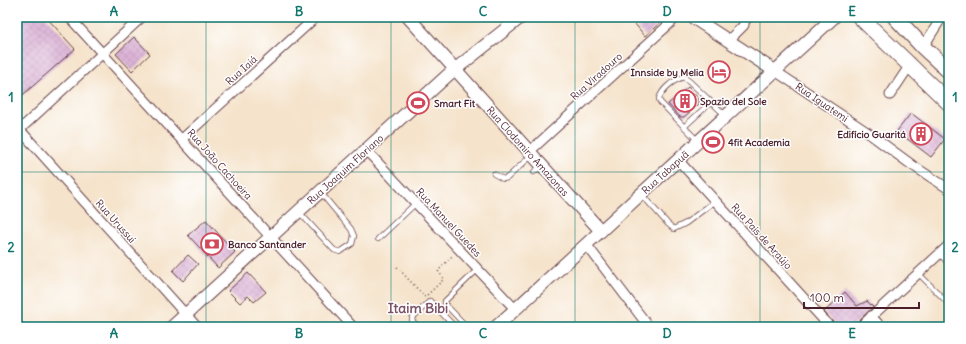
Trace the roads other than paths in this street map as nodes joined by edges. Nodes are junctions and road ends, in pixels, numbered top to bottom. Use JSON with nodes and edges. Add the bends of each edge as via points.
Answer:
{"nodes":[{"id":1,"x":69,"y":17,"type":"edge"},
{"id":2,"x":142,"y":17,"type":"edge"},
{"id":3,"x":316,"y":17,"type":"edge"},
{"id":4,"x":408,"y":17,"type":"edge"},
{"id":5,"x":521,"y":17,"type":"edge"},
{"id":6,"x":677,"y":17,"type":"edge"},
{"id":7,"x":692,"y":17,"type":"edge"},
{"id":8,"x":748,"y":17,"type":"edge"},
{"id":9,"x":834,"y":17,"type":"edge"},
{"id":10,"x":860,"y":17,"type":"edge"},
{"id":11,"x":895,"y":17,"type":"edge"},
{"id":12,"x":942,"y":17,"type":"edge"},
{"id":13,"x":728,"y":41,"type":"junction"},
{"id":14,"x":923,"y":47,"type":"junction"},
{"id":15,"x":102,"y":53,"type":"junction"},
{"id":16,"x":910,"y":65,"type":"junction"},
{"id":17,"x":455,"y":69,"type":"junction"},
{"id":18,"x":775,"y":71,"type":"junction"},
{"id":19,"x":949,"y":71,"type":"edge"},
{"id":20,"x":890,"y":95,"type":"dead end"},
{"id":21,"x":712,"y":102,"type":"junction"},
{"id":22,"x":949,"y":103,"type":"edge"},
{"id":23,"x":726,"y":116,"type":"junction"},
{"id":24,"x":684,"y":127,"type":"junction"},
{"id":25,"x":18,"y":131,"type":"edge"},
{"id":26,"x":182,"y":139,"type":"junction"},
{"id":27,"x":698,"y":141,"type":"junction"},
{"id":28,"x":366,"y":150,"type":"junction"},
{"id":29,"x":531,"y":154,"type":"junction"},
{"id":30,"x":678,"y":160,"type":"junction"},
{"id":31,"x":494,"y":174,"type":"dead end"},
{"id":32,"x":949,"y":189,"type":"edge"},
{"id":33,"x":320,"y":192,"type":"junction"},
{"id":34,"x":641,"y":194,"type":"junction"},
{"id":35,"x":715,"y":201,"type":"junction"},
{"id":36,"x":416,"y":203,"type":"junction"},
{"id":37,"x":298,"y":211,"type":"junction"},
{"id":38,"x":601,"y":231,"type":"junction"},
{"id":39,"x":270,"y":237,"type":"junction"},
{"id":40,"x":378,"y":239,"type":"dead end"},
{"id":41,"x":586,"y":244,"type":"junction"},
{"id":42,"x":949,"y":245,"type":"edge"},
{"id":43,"x":940,"y":254,"type":"junction"},
{"id":44,"x":949,"y":264,"type":"edge"},
{"id":45,"x":478,"y":269,"type":"junction"},
{"id":46,"x":918,"y":273,"type":"junction"},
{"id":47,"x":949,"y":304,"type":"edge"},
{"id":48,"x":515,"y":309,"type":"junction"},
{"id":49,"x":186,"y":315,"type":"junction"},
{"id":50,"x":872,"y":316,"type":"junction"},
{"id":51,"x":17,"y":324,"type":"edge"},
{"id":52,"x":502,"y":325,"type":"edge"},
{"id":53,"x":19,"y":327,"type":"edge"},
{"id":54,"x":172,"y":327,"type":"edge"},
{"id":55,"x":197,"y":327,"type":"edge"},
{"id":56,"x":353,"y":327,"type":"edge"},
{"id":57,"x":419,"y":327,"type":"edge"},
{"id":58,"x":455,"y":327,"type":"edge"},
{"id":59,"x":467,"y":327,"type":"edge"},
{"id":60,"x":649,"y":327,"type":"edge"},
{"id":61,"x":830,"y":327,"type":"edge"},
{"id":62,"x":860,"y":327,"type":"edge"},
{"id":63,"x":881,"y":327,"type":"edge"}],
"edges":[{"from":1,"to":15,"type":"street","name":"Rua João Cachoeira"},
{"from":2,"to":15,"type":"street"},
{"from":3,"to":26,"type":"street","name":"Rua Iaiá"},
{"from":4,"to":17,"type":"street","name":"Rua Clodomiro Amazonas"},
{"from":5,"to":17,"type":"street","name":"Rua Joaquim Floriano"},
{"from":6,"to":29,"type":"street","name":"Rua Viradouro"},
{"from":7,"to":13,"type":"street","name":"Rua Iguatemi"},
{"from":8,"to":13,"type":"street","via":[[744,25]]},
{"from":9,"to":18,"type":"street","name":"Rua Tabapuã"},
{"from":10,"to":16,"type":"highway"},
{"from":11,"to":14,"type":"highway"},
{"from":12,"to":14,"type":"street"},
{"from":13,"to":18,"type":"street","name":"Rua Iguatemi"},
{"from":14,"to":19,"type":"highway"},
{"from":15,"to":25,"type":"street"},
{"from":15,"to":26,"type":"street","name":"Rua João Cachoeira"},
{"from":16,"to":20,"type":"street"},
{"from":16,"to":22,"type":"highway"},
{"from":17,"to":28,"type":"street","name":"Rua Joaquim Floriano"},
{"from":17,"to":29,"type":"street","name":"Rua Clodomiro Amazonas"},
{"from":18,"to":23,"type":"street","name":"Rua Tabapuã"},
{"from":18,"to":32,"type":"street","name":"Rua Iguatemi"},
{"from":21,"to":23,"type":"lane"},
{"from":21,"to":24,"type":"lane"},
{"from":21,"to":24,"type":"lane","via":[[684,77],[670,84],[659,99]]},
{"from":23,"to":27,"type":"street","name":"Rua Tabapuã"},
{"from":24,"to":27,"type":"lane"},
{"from":25,"to":49,"type":"street","name":"Rua Urussuí"},
{"from":26,"to":39,"type":"street","name":"Rua João Cachoeira"},
{"from":27,"to":30,"type":"street","name":"Rua Tabapuã"},
{"from":28,"to":33,"type":"street","name":"Rua Joaquim Floriano"},
{"from":28,"to":36,"type":"street","name":"Rua Manuel Guedes"},
{"from":29,"to":31,"type":"lane","via":[[507,178],[503,179]]},
{"from":29,"to":38,"type":"street","name":"Rua Clodomiro Amazonas","via":[[537,169]]},
{"from":30,"to":34,"type":"street","name":"Rua Tabapuã"},
{"from":30,"to":35,"type":"street","name":"Rua Pais de Araújo"},
{"from":33,"to":37,"type":"street","name":"Rua Joaquim Floriano"},
{"from":33,"to":37,"type":"lane","via":[[351,229],[354,236],[352,244],[340,252],[334,250]]},
{"from":34,"to":35,"type":"lane","via":[[674,229],[686,224]]},
{"from":34,"to":38,"type":"street","name":"Rua Tabapuã"},
{"from":35,"to":61,"type":"street","name":"Rua Pais de Araújo"},
{"from":36,"to":40,"type":"lane"},
{"from":36,"to":45,"type":"street","name":"Rua Manuel Guedes"},
{"from":37,"to":39,"type":"street","name":"Rua Joaquim Floriano"},
{"from":38,"to":41,"type":"street","name":"Rua Tabapuã"},
{"from":39,"to":49,"type":"street","name":"Rua Joaquim Floriano"},
{"from":39,"to":56,"type":"street","name":"Rua João Cachoeira"},
{"from":41,"to":48,"type":"street","name":"Rua Tabapuã"},
{"from":41,"to":60,"type":"street"},
{"from":42,"to":43,"type":"street"},
{"from":43,"to":44,"type":"lane"},
{"from":43,"to":46,"type":"street"},
{"from":45,"to":48,"type":"street","name":"Rua Manuel Guedes"},
{"from":45,"to":59,"type":"lane","via":[[445,301]]},
{"from":46,"to":47,"type":"lane"},
{"from":46,"to":50,"type":"street"},
{"from":48,"to":52,"type":"street","name":"Rua Tabapuã"},
{"from":49,"to":54,"type":"street","name":"Rua Joaquim Floriano"},
{"from":49,"to":55,"type":"street","name":"Rua Urussuí"},
{"from":50,"to":62,"type":"street"},
{"from":50,"to":63,"type":"street"},
{"from":51,"to":53,"type":"street"},
{"from":57,"to":58,"type":"lane","via":[[412,318],[430,301]]}]}
